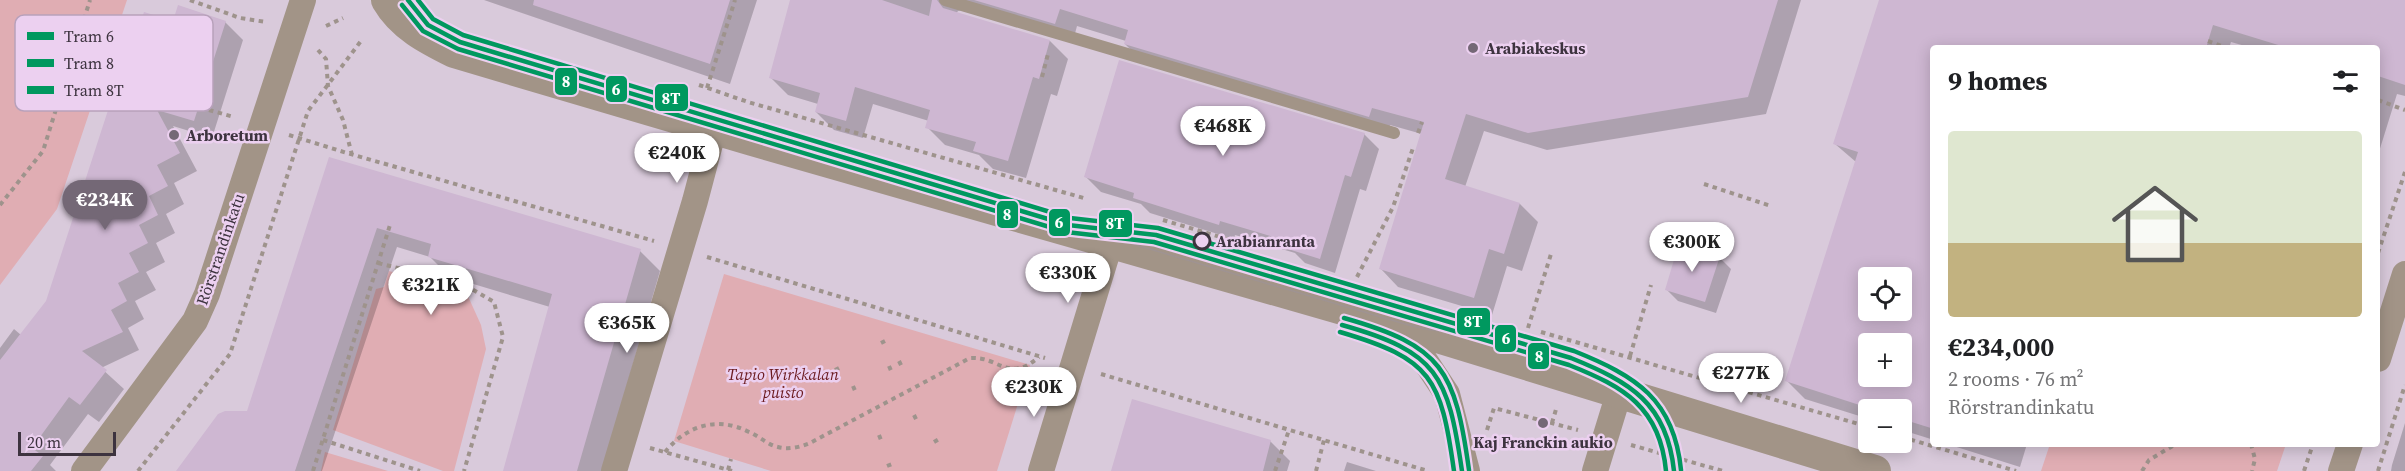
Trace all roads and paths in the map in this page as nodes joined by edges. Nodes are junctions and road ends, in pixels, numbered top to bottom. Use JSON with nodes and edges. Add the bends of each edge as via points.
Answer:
{"nodes":[{"id":1,"x":90,"y":0,"type":"edge"},
{"id":2,"x":190,"y":0,"type":"edge"},
{"id":3,"x":303,"y":0,"type":"edge"},
{"id":4,"x":387,"y":0,"type":"edge"},
{"id":5,"x":735,"y":0,"type":"edge"},
{"id":6,"x":945,"y":0,"type":"edge"},
{"id":7,"x":85,"y":15,"type":"edge"},
{"id":8,"x":268,"y":15,"type":"dead end"},
{"id":9,"x":361,"y":41,"type":"dead end"},
{"id":10,"x":2208,"y":41,"type":"dead end"},
{"id":11,"x":313,"y":44,"type":"dead end"},
{"id":12,"x":2219,"y":45,"type":"edge"},
{"id":13,"x":699,"y":85,"type":"dead end"},
{"id":14,"x":328,"y":86,"type":"junction"},
{"id":15,"x":707,"y":88,"type":"junction"},
{"id":16,"x":2380,"y":101,"type":"edge"},
{"id":17,"x":2405,"y":110,"type":"edge"},
{"id":18,"x":55,"y":111,"type":"edge"},
{"id":19,"x":714,"y":129,"type":"junction"},
{"id":20,"x":1394,"y":134,"type":"dead end"},
{"id":21,"x":300,"y":138,"type":"junction"},
{"id":22,"x":352,"y":155,"type":"junction"},
{"id":23,"x":1406,"y":167,"type":"dead end"},
{"id":24,"x":2405,"y":172,"type":"edge"},
{"id":25,"x":1704,"y":184,"type":"dead end"},
{"id":26,"x":1087,"y":199,"type":"dead end"},
{"id":27,"x":0,"y":205,"type":"edge"},
{"id":28,"x":1771,"y":206,"type":"dead end"},
{"id":29,"x":1163,"y":220,"type":"dead end"},
{"id":30,"x":390,"y":225,"type":"dead end"},
{"id":31,"x":1110,"y":244,"type":"junction"},
{"id":32,"x":1248,"y":245,"type":"dead end"},
{"id":33,"x":2380,"y":247,"type":"edge"},
{"id":34,"x":680,"y":250,"type":"junction"},
{"id":35,"x":1551,"y":254,"type":"dead end"},
{"id":36,"x":378,"y":263,"type":"junction"},
{"id":37,"x":2405,"y":274,"type":"edge"},
{"id":38,"x":1357,"y":277,"type":"dead end"},
{"id":39,"x":1651,"y":285,"type":"dead end"},
{"id":40,"x":1516,"y":325,"type":"dead end"},
{"id":41,"x":1402,"y":326,"type":"junction"},
{"id":42,"x":1528,"y":328,"type":"junction"},
{"id":43,"x":2380,"y":353,"type":"edge"},
{"id":44,"x":1630,"y":356,"type":"junction"},
{"id":45,"x":1040,"y":357,"type":"junction"},
{"id":46,"x":899,"y":361,"type":"dead end"},
{"id":47,"x":889,"y":366,"type":"dead end"},
{"id":48,"x":1071,"y":366,"type":"junction"},
{"id":49,"x":902,"y":368,"type":"dead end"},
{"id":50,"x":892,"y":373,"type":"dead end"},
{"id":51,"x":2405,"y":385,"type":"edge"},
{"id":52,"x":853,"y":386,"type":"dead end"},
{"id":53,"x":856,"y":393,"type":"dead end"},
{"id":54,"x":1619,"y":393,"type":"junction"},
{"id":55,"x":1559,"y":399,"type":"dead end"},
{"id":56,"x":914,"y":415,"type":"dead end"},
{"id":57,"x":917,"y":421,"type":"dead end"},
{"id":58,"x":1552,"y":423,"type":"junction"},
{"id":59,"x":1858,"y":424,"type":"edge"},
{"id":60,"x":1289,"y":430,"type":"junction"},
{"id":61,"x":879,"y":435,"type":"dead end"},
{"id":62,"x":1605,"y":437,"type":"junction"},
{"id":63,"x":1485,"y":439,"type":"dead end"},
{"id":64,"x":322,"y":440,"type":"junction"},
{"id":65,"x":624,"y":440,"type":"junction"},
{"id":66,"x":881,"y":440,"type":"dead end"},
{"id":67,"x":1324,"y":440,"type":"junction"},
{"id":68,"x":1912,"y":440,"type":"edge"},
{"id":69,"x":1930,"y":445,"type":"edge"},
{"id":70,"x":1936,"y":447,"type":"edge"},
{"id":71,"x":2171,"y":447,"type":"edge"},
{"id":72,"x":2252,"y":447,"type":"edge"},
{"id":73,"x":2312,"y":447,"type":"edge"},
{"id":74,"x":2349,"y":447,"type":"edge"},
{"id":75,"x":665,"y":452,"type":"junction"},
{"id":76,"x":731,"y":459,"type":"dead end"},
{"id":77,"x":403,"y":465,"type":"junction"},
{"id":78,"x":84,"y":471,"type":"edge"},
{"id":79,"x":138,"y":471,"type":"edge"},
{"id":80,"x":313,"y":471,"type":"edge"},
{"id":81,"x":402,"y":471,"type":"edge"},
{"id":82,"x":420,"y":471,"type":"edge"},
{"id":83,"x":464,"y":471,"type":"edge"},
{"id":84,"x":614,"y":471,"type":"edge"},
{"id":85,"x":730,"y":471,"type":"edge"},
{"id":86,"x":1041,"y":471,"type":"edge"},
{"id":87,"x":1275,"y":471,"type":"edge"},
{"id":88,"x":1316,"y":471,"type":"edge"},
{"id":89,"x":1428,"y":471,"type":"edge"},
{"id":90,"x":1467,"y":471,"type":"edge"},
{"id":91,"x":1595,"y":471,"type":"edge"},
{"id":92,"x":1723,"y":471,"type":"edge"},
{"id":93,"x":1875,"y":471,"type":"edge"},
{"id":94,"x":2016,"y":471,"type":"edge"},
{"id":95,"x":2142,"y":471,"type":"edge"},
{"id":96,"x":2252,"y":471,"type":"edge"},
{"id":97,"x":2304,"y":471,"type":"edge"},
{"id":98,"x":2342,"y":471,"type":"edge"},
{"id":99,"x":2378,"y":471,"type":"edge"}],
"edges":[{"from":1,"to":7,"type":"path"},
{"from":2,"to":8,"type":"path","via":[[240,18],[266,23]]},
{"from":3,"to":78,"type":"street","name":"Rörstrandinkatu","via":[[195,321]]},
{"from":4,"to":19,"type":"street","via":[[407,24],[454,52]]},
{"from":5,"to":15,"type":"path"},
{"from":6,"to":20,"type":"lane"},
{"from":9,"to":14,"type":"path"},
{"from":10,"to":12,"type":"path"},
{"from":11,"to":14,"type":"path","via":[[326,59]]},
{"from":13,"to":15,"type":"path"},
{"from":14,"to":21,"type":"path","via":[[308,111]]},
{"from":14,"to":22,"type":"path"},
{"from":15,"to":26,"type":"path"},
{"from":16,"to":17,"type":"path"},
{"from":18,"to":27,"type":"path","via":[[43,151]]},
{"from":19,"to":31,"type":"street"},
{"from":19,"to":34,"type":"street"},
{"from":21,"to":22,"type":"path"},
{"from":21,"to":79,"type":"path","via":[[230,354]]},
{"from":22,"to":34,"type":"path"},
{"from":23,"to":38,"type":"path","via":[[1393,207]]},
{"from":24,"to":33,"type":"path"},
{"from":25,"to":28,"type":"path"},
{"from":29,"to":32,"type":"path"},
{"from":30,"to":36,"type":"path"},
{"from":31,"to":41,"type":"street"},
{"from":31,"to":48,"type":"street"},
{"from":34,"to":45,"type":"path"},
{"from":34,"to":65,"type":"street"},
{"from":35,"to":42,"type":"path"},
{"from":36,"to":64,"type":"path"},
{"from":36,"to":83,"type":"path","via":[[465,285],[494,302],[503,337]]},
{"from":37,"to":43,"type":"street"},
{"from":39,"to":44,"type":"path"},
{"from":40,"to":42,"type":"path"},
{"from":41,"to":54,"type":"street"},
{"from":41,"to":90,"type":"street","via":[[1447,394]]},
{"from":42,"to":44,"type":"path"},
{"from":44,"to":59,"type":"path"},
{"from":45,"to":48,"type":"path"},
{"from":45,"to":75,"type":"path","via":[[1030,365],[1013,369],[970,358],[799,447],[772,445],[751,432],[722,422],[693,430],[674,441]]},
{"from":46,"to":49,"type":"path"},
{"from":47,"to":50,"type":"path"},
{"from":48,"to":60,"type":"path"},
{"from":48,"to":86,"type":"street"},
{"from":51,"to":99,"type":"path"},
{"from":52,"to":53,"type":"path"},
{"from":54,"to":62,"type":"street"},
{"from":54,"to":93,"type":"street"},
{"from":55,"to":58,"type":"path"},
{"from":56,"to":57,"type":"path"},
{"from":58,"to":62,"type":"path"},
{"from":58,"to":63,"type":"path","via":[[1494,408]]},
{"from":60,"to":67,"type":"path"},
{"from":60,"to":87,"type":"path"},
{"from":61,"to":66,"type":"path"},
{"from":62,"to":91,"type":"street"},
{"from":62,"to":92,"type":"path"},
{"from":64,"to":77,"type":"path"},
{"from":64,"to":80,"type":"path"},
{"from":65,"to":75,"type":"path"},
{"from":65,"to":84,"type":"street"},
{"from":67,"to":88,"type":"path"},
{"from":67,"to":89,"type":"path"},
{"from":68,"to":69,"type":"path"},
{"from":70,"to":94,"type":"path"},
{"from":71,"to":95,"type":"path","via":[[2149,460]]},
{"from":72,"to":96,"type":"path","via":[[2255,459]]},
{"from":73,"to":97,"type":"path"},
{"from":74,"to":98,"type":"street"},
{"from":75,"to":85,"type":"path"},
{"from":76,"to":85,"type":"path"},
{"from":77,"to":81,"type":"path"},
{"from":77,"to":82,"type":"path"}]}
